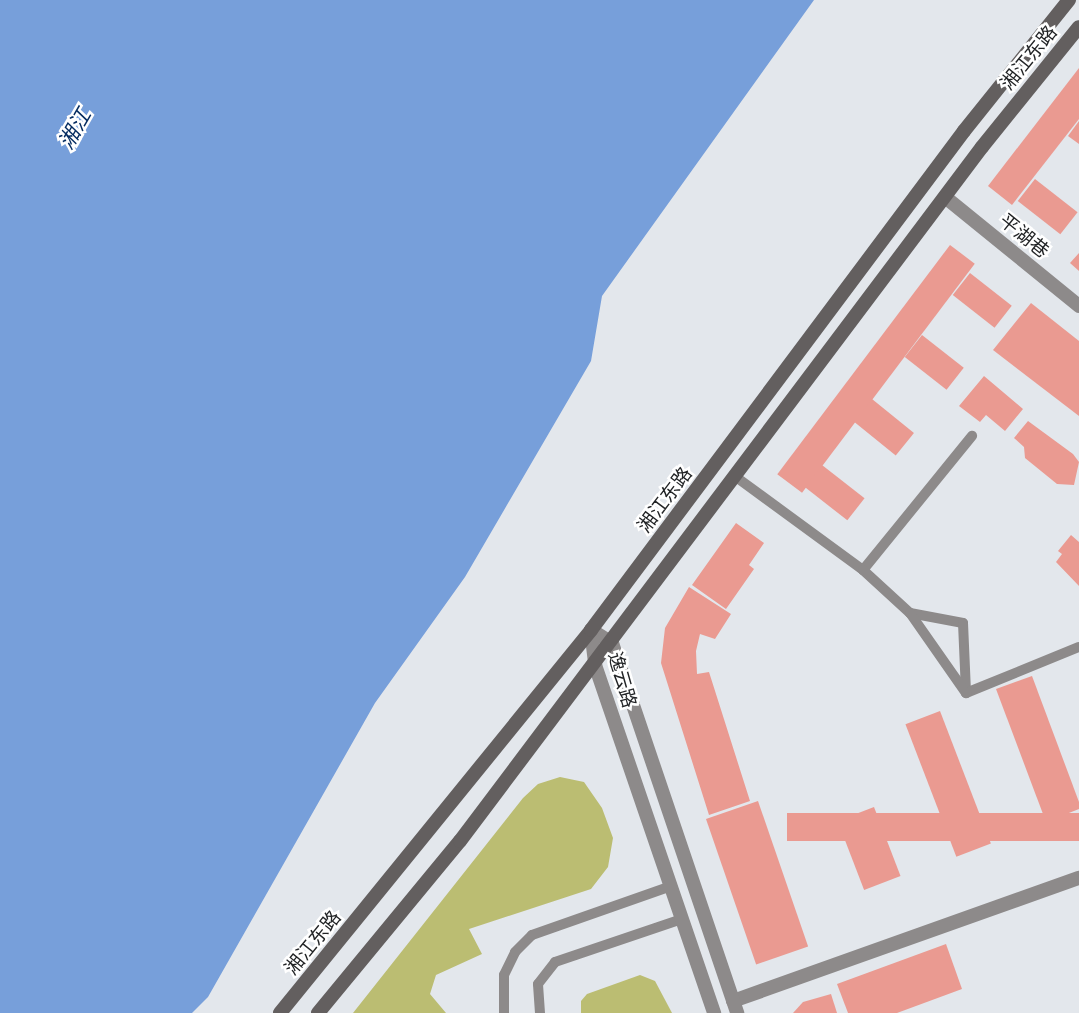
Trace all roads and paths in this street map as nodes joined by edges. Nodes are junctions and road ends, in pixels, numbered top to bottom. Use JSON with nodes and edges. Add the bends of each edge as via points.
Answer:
{"nodes":[{"id":1,"x":1069,"y":0,"type":"edge"},
{"id":2,"x":1079,"y":26,"type":"edge"},
{"id":3,"x":945,"y":197,"type":"junction"},
{"id":4,"x":1079,"y":306,"type":"edge"},
{"id":5,"x":972,"y":436,"type":"dead end"},
{"id":6,"x":736,"y":477,"type":"junction"},
{"id":7,"x":863,"y":570,"type":"junction"},
{"id":8,"x":909,"y":613,"type":"junction"},
{"id":9,"x":591,"y":630,"type":"junction"},
{"id":10,"x":611,"y":643,"type":"junction"},
{"id":11,"x":1079,"y":647,"type":"edge"},
{"id":12,"x":595,"y":665,"type":"junction"},
{"id":13,"x":966,"y":693,"type":"junction"},
{"id":14,"x":1079,"y":878,"type":"edge"},
{"id":15,"x":671,"y":886,"type":"junction"},
{"id":16,"x":682,"y":919,"type":"junction"},
{"id":17,"x":735,"y":1007,"type":"edge"},
{"id":18,"x":280,"y":1013,"type":"edge"},
{"id":19,"x":318,"y":1013,"type":"edge"},
{"id":20,"x":504,"y":1013,"type":"edge"},
{"id":21,"x":540,"y":1013,"type":"edge"},
{"id":22,"x":714,"y":1013,"type":"edge"}],
"edges":[{"from":1,"to":9,"type":"main road","name":"湘江东路","via":[[964,131]]},
{"from":2,"to":3,"type":"main road","name":"湘江东路"},
{"from":3,"to":4,"type":"street","name":"平湖巷"},
{"from":3,"to":6,"type":"main road","name":"湘江东路"},
{"from":5,"to":7,"type":"lane"},
{"from":6,"to":7,"type":"lane"},
{"from":6,"to":10,"type":"main road","name":"湘江东路"},
{"from":7,"to":8,"type":"lane"},
{"from":8,"to":13,"type":"lane"},
{"from":8,"to":13,"type":"lane","via":[[963,623]]},
{"from":9,"to":10,"type":"street","name":"逸云路"},
{"from":9,"to":12,"type":"street","name":"逸云路"},
{"from":9,"to":18,"type":"main road","name":"湘江东路"},
{"from":10,"to":12,"type":"main road","name":"湘江东路"},
{"from":10,"to":17,"type":"street","name":"逸云路"},
{"from":11,"to":13,"type":"lane"},
{"from":12,"to":15,"type":"street","name":"逸云路"},
{"from":12,"to":19,"type":"main road","name":"湘江东路","via":[[460,841]]},
{"from":14,"to":17,"type":"street"},
{"from":15,"to":16,"type":"street","name":"逸云路"},
{"from":15,"to":20,"type":"lane","via":[[532,935],[515,952],[504,975]]},
{"from":16,"to":21,"type":"lane","via":[[555,962],[538,984]]},
{"from":16,"to":22,"type":"street","name":"逸云路"}]}
